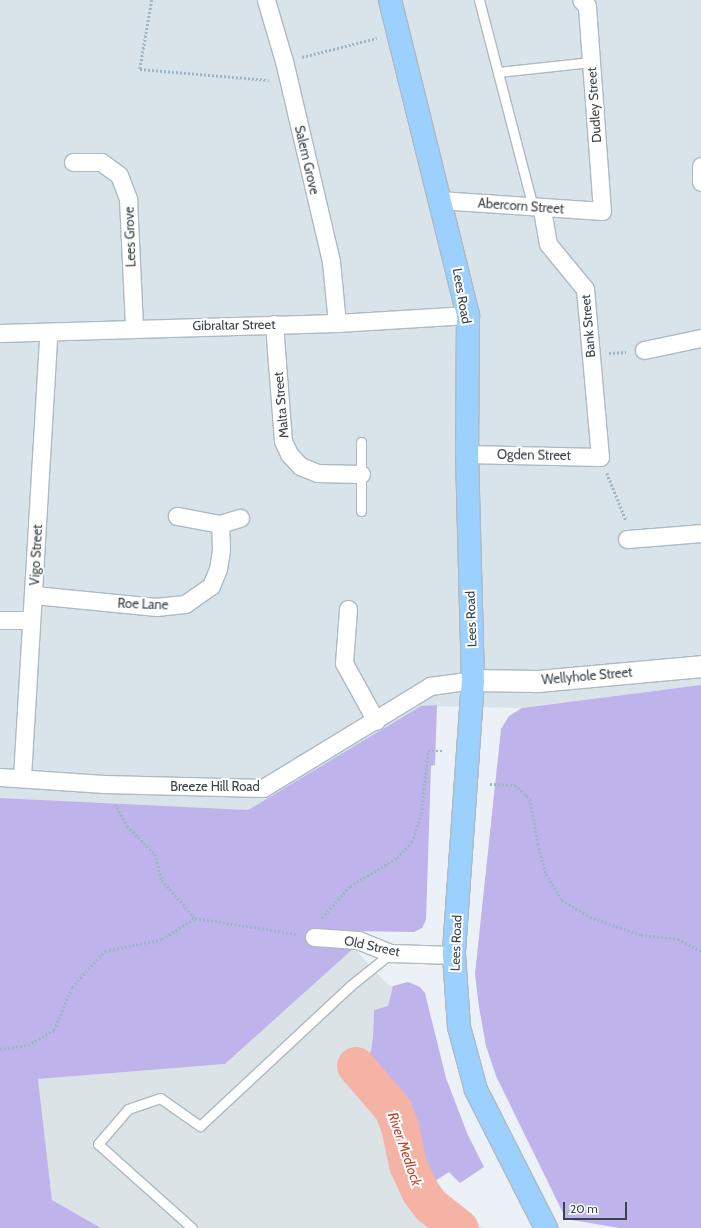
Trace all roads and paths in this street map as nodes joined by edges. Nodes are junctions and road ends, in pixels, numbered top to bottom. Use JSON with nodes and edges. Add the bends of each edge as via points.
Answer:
{"nodes":[{"id":1,"x":152,"y":0,"type":"edge"},
{"id":2,"x":266,"y":0,"type":"edge"},
{"id":3,"x":390,"y":0,"type":"edge"},
{"id":4,"x":479,"y":0,"type":"edge"},
{"id":5,"x":581,"y":0,"type":"edge"},
{"id":6,"x":399,"y":33,"type":"junction"},
{"id":7,"x":284,"y":61,"type":"junction"},
{"id":8,"x":591,"y":62,"type":"junction"},
{"id":9,"x":498,"y":72,"type":"junction"},
{"id":10,"x":288,"y":79,"type":"junction"},
{"id":11,"x":73,"y":162,"type":"dead end"},
{"id":12,"x":701,"y":166,"type":"edge"},
{"id":13,"x":701,"y":182,"type":"edge"},
{"id":14,"x":440,"y":200,"type":"junction"},
{"id":15,"x":538,"y":208,"type":"junction"},
{"id":16,"x":602,"y":211,"type":"joint"},
{"id":17,"x":468,"y":315,"type":"junction"},
{"id":18,"x":337,"y":323,"type":"junction"},
{"id":19,"x":274,"y":324,"type":"junction"},
{"id":20,"x":134,"y":327,"type":"junction"},
{"id":21,"x":0,"y":333,"type":"edge"},
{"id":22,"x":48,"y":333,"type":"junction"},
{"id":23,"x":701,"y":338,"type":"edge"},
{"id":24,"x":644,"y":350,"type":"joint"},
{"id":25,"x":591,"y":355,"type":"junction"},
{"id":26,"x":362,"y":442,"type":"dead end"},
{"id":27,"x":467,"y":454,"type":"junction"},
{"id":28,"x":600,"y":457,"type":"junction"},
{"id":29,"x":361,"y":474,"type":"junction"},
{"id":30,"x":361,"y":511,"type":"dead end"},
{"id":31,"x":177,"y":516,"type":"dead end"},
{"id":32,"x":240,"y":518,"type":"dead end"},
{"id":33,"x":220,"y":524,"type":"junction"},
{"id":34,"x":701,"y":533,"type":"edge"},
{"id":35,"x":631,"y":539,"type":"joint"},
{"id":36,"x":34,"y":595,"type":"junction"},
{"id":37,"x":348,"y":609,"type":"dead end"},
{"id":38,"x":0,"y":620,"type":"edge"},
{"id":39,"x":30,"y":620,"type":"junction"},
{"id":40,"x":701,"y":666,"type":"edge"},
{"id":41,"x":473,"y":680,"type":"junction"},
{"id":42,"x":376,"y":721,"type":"junction"},
{"id":43,"x":444,"y":751,"type":"dead end"},
{"id":44,"x":0,"y":777,"type":"edge"},
{"id":45,"x":22,"y":777,"type":"junction"},
{"id":46,"x":104,"y":784,"type":"junction"},
{"id":47,"x":490,"y":784,"type":"dead end"},
{"id":48,"x":195,"y":918,"type":"junction"},
{"id":49,"x":310,"y":937,"type":"junction"},
{"id":50,"x":701,"y":951,"type":"edge"},
{"id":51,"x":391,"y":953,"type":"junction"},
{"id":52,"x":454,"y":955,"type":"junction"},
{"id":53,"x":0,"y":1049,"type":"edge"},
{"id":54,"x":192,"y":1228,"type":"edge"},
{"id":55,"x":546,"y":1228,"type":"edge"}],
"edges":[{"from":1,"to":10,"type":"path","via":[[140,69]]},
{"from":2,"to":7,"type":"street","name":"Salem Grove"},
{"from":3,"to":6,"type":"main road","name":"Lees Road"},
{"from":4,"to":9,"type":"lane"},
{"from":5,"to":8,"type":"street","name":"Dudley Street","via":[[587,6]]},
{"from":6,"to":7,"type":"path"},
{"from":6,"to":14,"type":"main road","name":"Lees Road"},
{"from":7,"to":10,"type":"street","name":"Salem Grove"},
{"from":8,"to":9,"type":"lane"},
{"from":8,"to":16,"type":"street","name":"Dudley Street"},
{"from":9,"to":15,"type":"lane"},
{"from":10,"to":18,"type":"street","name":"Salem Grove","via":[[331,262]]},
{"from":11,"to":20,"type":"street","name":"Lees Grove","via":[[101,162],[119,175],[128,199]]},
{"from":12,"to":13,"type":"street"},
{"from":14,"to":15,"type":"street","name":"Abercorn Street"},
{"from":14,"to":17,"type":"main road","name":"Lees Road"},
{"from":15,"to":16,"type":"street","name":"Abercorn Street"},
{"from":15,"to":25,"type":"street","name":"Bank Street","via":[[548,244],[585,289]]},
{"from":17,"to":18,"type":"street","name":"Gibraltar Street"},
{"from":17,"to":27,"type":"main road","name":"Lees Road"},
{"from":18,"to":19,"type":"street","name":"Gibraltar Street"},
{"from":19,"to":20,"type":"street","name":"Gibraltar Street"},
{"from":19,"to":29,"type":"street","name":"Malta Street","via":[[283,441],[289,454],[300,466],[317,473]]},
{"from":20,"to":22,"type":"street","name":"Gibraltar Street"},
{"from":21,"to":22,"type":"street","name":"Gibraltar Street"},
{"from":22,"to":36,"type":"street","name":"Vigo Street"},
{"from":23,"to":24,"type":"street"},
{"from":24,"to":25,"type":"path"},
{"from":25,"to":28,"type":"street","name":"Bank Street"},
{"from":26,"to":29,"type":"lane"},
{"from":27,"to":28,"type":"street","name":"Ogden Street"},
{"from":27,"to":41,"type":"main road","name":"Lees Road"},
{"from":28,"to":35,"type":"path"},
{"from":29,"to":30,"type":"lane"},
{"from":31,"to":33,"type":"street"},
{"from":32,"to":33,"type":"street"},
{"from":33,"to":36,"type":"street","name":"Roe Lane","via":[[221,549],[218,569],[211,586],[185,604],[156,607]]},
{"from":34,"to":35,"type":"street"},
{"from":36,"to":39,"type":"street","name":"Vigo Street"},
{"from":37,"to":42,"type":"street","via":[[344,663]]},
{"from":38,"to":39,"type":"street"},
{"from":39,"to":45,"type":"street","name":"Vigo Street"},
{"from":40,"to":41,"type":"street","name":"Wellyhole Street","via":[[538,681]]},
{"from":41,"to":42,"type":"street","name":"Breeze Hill Road","via":[[430,686]]},
{"from":41,"to":52,"type":"main road","name":"Lees Road"},
{"from":42,"to":46,"type":"street","name":"Breeze Hill Road","via":[[263,788]]},
{"from":43,"to":49,"type":"path","via":[[428,751],[421,814],[412,842],[397,858],[350,886]]},
{"from":44,"to":45,"type":"street","name":"Breeze Hill Road"},
{"from":45,"to":46,"type":"street","name":"Breeze Hill Road"},
{"from":46,"to":48,"type":"path","via":[[127,826],[155,854],[162,880]]},
{"from":47,"to":50,"type":"path","via":[[515,785],[530,799],[546,874],[562,900],[590,917],[641,934],[678,939]]},
{"from":48,"to":49,"type":"path"},
{"from":48,"to":53,"type":"path","via":[[162,939],[105,951],[72,987],[54,1030],[28,1045]]},
{"from":49,"to":51,"type":"street","name":"Old Street","via":[[358,940]]},
{"from":51,"to":52,"type":"street","name":"Old Street"},
{"from":51,"to":54,"type":"lane","via":[[350,986],[200,1126],[160,1098],[128,1109],[98,1144]]},
{"from":52,"to":55,"type":"main road","name":"Lees Road","via":[[459,1027],[468,1068],[485,1109]]}]}
